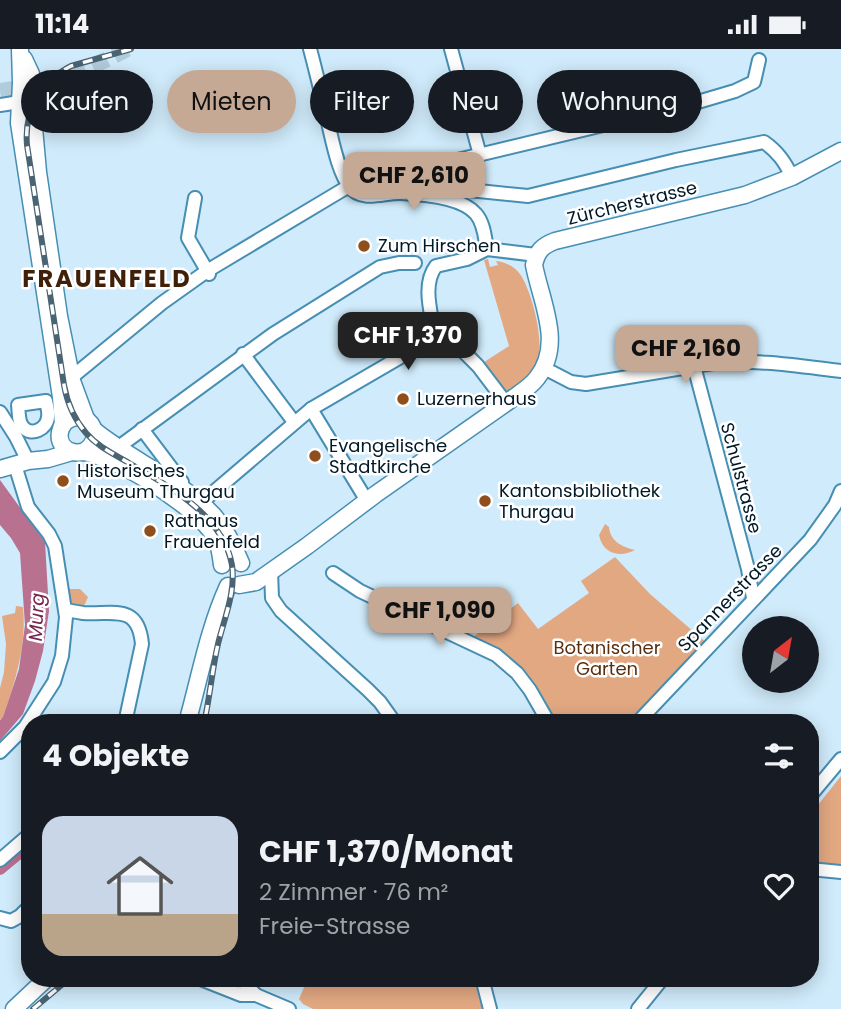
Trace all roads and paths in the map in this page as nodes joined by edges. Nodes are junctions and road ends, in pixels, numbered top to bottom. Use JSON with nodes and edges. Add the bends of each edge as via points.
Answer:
{"nodes":[{"id":1,"x":310,"y":49,"type":"edge"},
{"id":2,"x":452,"y":49,"type":"edge"},
{"id":3,"x":20,"y":50,"type":"edge"},
{"id":4,"x":759,"y":61,"type":"dead end"},
{"id":5,"x":29,"y":70,"type":"edge"},
{"id":6,"x":20,"y":103,"type":"junction"},
{"id":7,"x":0,"y":105,"type":"edge"},
{"id":8,"x":34,"y":133,"type":"edge"},
{"id":9,"x":841,"y":151,"type":"edge"},
{"id":10,"x":480,"y":155,"type":"junction"},
{"id":11,"x":789,"y":170,"type":"junction"},
{"id":12,"x":399,"y":174,"type":"junction"},
{"id":13,"x":349,"y":186,"type":"junction"},
{"id":14,"x":195,"y":198,"type":"dead end"},
{"id":15,"x":487,"y":249,"type":"junction"},
{"id":16,"x":536,"y":255,"type":"junction"},
{"id":17,"x":415,"y":263,"type":"dead end"},
{"id":18,"x":208,"y":272,"type":"junction"},
{"id":19,"x":434,"y":332,"type":"junction"},
{"id":20,"x":243,"y":355,"type":"junction"},
{"id":21,"x":694,"y":366,"type":"junction"},
{"id":22,"x":544,"y":368,"type":"junction"},
{"id":23,"x":841,"y":371,"type":"edge"},
{"id":24,"x":72,"y":377,"type":"junction"},
{"id":25,"x":506,"y":404,"type":"junction"},
{"id":26,"x":311,"y":409,"type":"junction"},
{"id":27,"x":0,"y":412,"type":"edge"},
{"id":28,"x":294,"y":422,"type":"junction"},
{"id":29,"x":90,"y":425,"type":"junction"},
{"id":30,"x":142,"y":429,"type":"junction"},
{"id":31,"x":61,"y":430,"type":"junction"},
{"id":32,"x":78,"y":452,"type":"junction"},
{"id":33,"x":12,"y":466,"type":"edge"},
{"id":34,"x":841,"y":491,"type":"edge"},
{"id":35,"x":367,"y":501,"type":"junction"},
{"id":36,"x":195,"y":508,"type":"junction"},
{"id":37,"x":243,"y":564,"type":"junction"},
{"id":38,"x":222,"y":565,"type":"junction"},
{"id":39,"x":271,"y":571,"type":"junction"},
{"id":40,"x":333,"y":573,"type":"dead end"},
{"id":41,"x":233,"y":585,"type":"junction"},
{"id":42,"x":754,"y":598,"type":"junction"},
{"id":43,"x":66,"y":610,"type":"junction"},
{"id":44,"x":33,"y":714,"type":"edge"},
{"id":45,"x":127,"y":714,"type":"edge"},
{"id":46,"x":189,"y":714,"type":"edge"},
{"id":47,"x":389,"y":714,"type":"edge"},
{"id":48,"x":544,"y":714,"type":"edge"},
{"id":49,"x":645,"y":714,"type":"edge"},
{"id":50,"x":21,"y":731,"type":"edge"},
{"id":51,"x":0,"y":752,"type":"edge"},
{"id":52,"x":841,"y":759,"type":"edge"},
{"id":53,"x":819,"y":785,"type":"edge"},
{"id":54,"x":21,"y":842,"type":"edge"},
{"id":55,"x":0,"y":860,"type":"edge"},
{"id":56,"x":819,"y":870,"type":"edge"},
{"id":57,"x":841,"y":872,"type":"edge"},
{"id":58,"x":21,"y":915,"type":"edge"},
{"id":59,"x":0,"y":918,"type":"edge"},
{"id":60,"x":37,"y":987,"type":"edge"},
{"id":61,"x":221,"y":987,"type":"edge"},
{"id":62,"x":248,"y":987,"type":"edge"},
{"id":63,"x":484,"y":987,"type":"edge"},
{"id":64,"x":656,"y":987,"type":"edge"},
{"id":65,"x":256,"y":995,"type":"junction"},
{"id":66,"x":14,"y":1009,"type":"edge"},
{"id":67,"x":289,"y":1009,"type":"edge"},
{"id":68,"x":490,"y":1009,"type":"edge"},
{"id":69,"x":638,"y":1009,"type":"edge"}],
"edges":[{"from":1,"to":13,"type":"street","via":[[337,157]]},
{"from":2,"to":10,"type":"street"},
{"from":3,"to":5,"type":"main road"},
{"from":3,"to":6,"type":"main road"},
{"from":4,"to":10,"type":"street","via":[[754,82],[735,92]]},
{"from":6,"to":7,"type":"street"},
{"from":6,"to":31,"type":"main road","via":[[19,123],[61,397]]},
{"from":8,"to":24,"type":"main road","via":[[59,316]]},
{"from":9,"to":11,"type":"main road","name":"Zürcherstrasse"},
{"from":10,"to":12,"type":"street"},
{"from":11,"to":12,"type":"street","via":[[764,142],[528,195],[469,190]]},
{"from":11,"to":16,"type":"main road","name":"Zürcherstrasse","via":[[745,195],[555,241]]},
{"from":12,"to":13,"type":"street"},
{"from":13,"to":15,"type":"street","via":[[370,196],[399,193],[465,204],[477,215]]},
{"from":13,"to":18,"type":"street"},
{"from":14,"to":18,"type":"street","via":[[188,238]]},
{"from":15,"to":16,"type":"street"},
{"from":15,"to":19,"type":"street","via":[[467,259],[438,264],[432,271],[429,296]]},
{"from":16,"to":22,"type":"main road","via":[[535,272],[550,336]]},
{"from":17,"to":20,"type":"street","via":[[380,267]]},
{"from":18,"to":24,"type":"street","via":[[162,303]]},
{"from":19,"to":25,"type":"street","via":[[457,345]]},
{"from":19,"to":26,"type":"street","via":[[428,341]]},
{"from":20,"to":28,"type":"street"},
{"from":20,"to":30,"type":"street"},
{"from":21,"to":22,"type":"street","via":[[586,384]]},
{"from":21,"to":23,"type":"street","via":[[768,362]]},
{"from":21,"to":42,"type":"street","name":"Schulstrasse"},
{"from":22,"to":25,"type":"main road"},
{"from":24,"to":29,"type":"main road"},
{"from":25,"to":35,"type":"main road"},
{"from":26,"to":28,"type":"street"},
{"from":26,"to":35,"type":"street"},
{"from":27,"to":33,"type":"street","via":[[16,437]]},
{"from":28,"to":36,"type":"street"},
{"from":29,"to":31,"type":"main road","via":[[75,417]]},
{"from":29,"to":32,"type":"main road","via":[[92,446]]},
{"from":29,"to":36,"type":"main road","via":[[163,477]]},
{"from":30,"to":30,"type":"street","via":[[120,440],[187,485]]},
{"from":31,"to":32,"type":"main road","via":[[62,445]]},
{"from":31,"to":33,"type":"main road"},
{"from":32,"to":33,"type":"main road"},
{"from":32,"to":36,"type":"main road","via":[[116,463]]},
{"from":33,"to":43,"type":"street","via":[[28,507],[55,546]]},
{"from":34,"to":42,"type":"street","name":"Spannerstrasse","via":[[810,540]]},
{"from":35,"to":39,"type":"main road"},
{"from":36,"to":37,"type":"main road","via":[[213,516]]},
{"from":36,"to":38,"type":"main road","via":[[216,539]]},
{"from":37,"to":38,"type":"main road","via":[[230,560]]},
{"from":37,"to":39,"type":"main road"},
{"from":37,"to":41,"type":"main road","via":[[245,580]]},
{"from":38,"to":41,"type":"main road","via":[[221,580]]},
{"from":39,"to":41,"type":"main road","via":[[256,582]]},
{"from":39,"to":47,"type":"street","via":[[272,598],[281,611]]},
{"from":40,"to":48,"type":"street","via":[[360,591],[496,655],[517,673]]},
{"from":41,"to":46,"type":"main road","via":[[218,608]]},
{"from":42,"to":49,"type":"street","name":"Spannerstrasse"},
{"from":43,"to":44,"type":"street","via":[[62,656],[54,682]]},
{"from":43,"to":45,"type":"street","via":[[121,613],[138,624],[142,644]]},
{"from":50,"to":51,"type":"street"},
{"from":52,"to":53,"type":"street"},
{"from":54,"to":55,"type":"street"},
{"from":56,"to":57,"type":"street"},
{"from":58,"to":59,"type":"street","via":[[11,921]]},
{"from":60,"to":66,"type":"main road"},
{"from":61,"to":65,"type":"street"},
{"from":62,"to":65,"type":"street"},
{"from":63,"to":68,"type":"street"},
{"from":64,"to":69,"type":"street"},
{"from":65,"to":67,"type":"street"}]}
